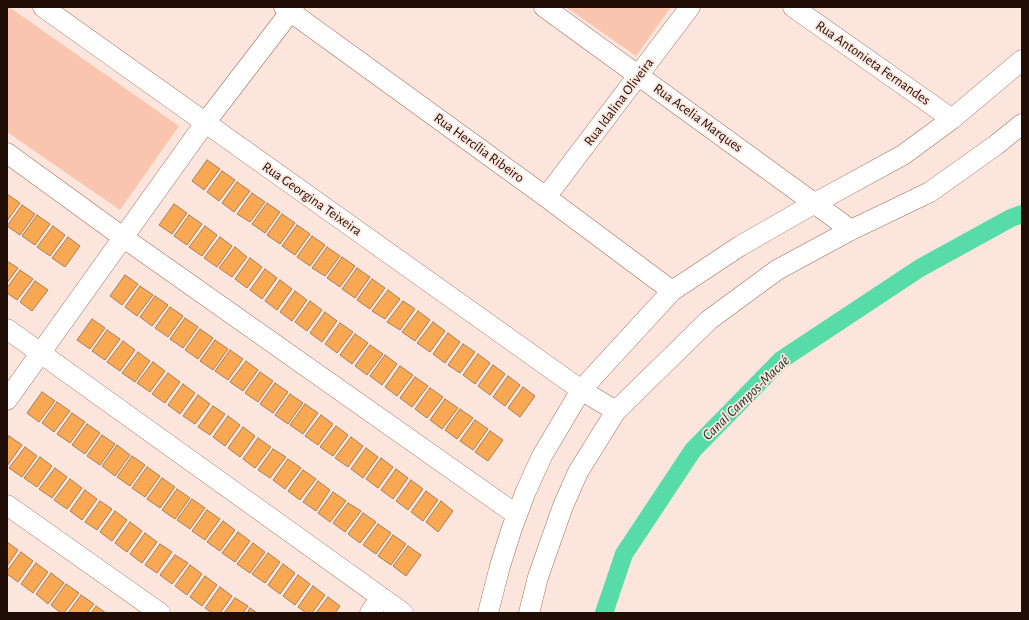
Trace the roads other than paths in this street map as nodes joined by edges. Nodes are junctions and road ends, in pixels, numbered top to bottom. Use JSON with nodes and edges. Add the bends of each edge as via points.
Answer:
{"nodes":[{"id":1,"x":43,"y":7,"type":"edge"},
{"id":2,"x":544,"y":7,"type":"edge"},
{"id":3,"x":690,"y":7,"type":"edge"},
{"id":4,"x":793,"y":7,"type":"edge"},
{"id":5,"x":290,"y":8,"type":"edge"},
{"id":6,"x":1022,"y":60,"type":"edge"},
{"id":7,"x":640,"y":76,"type":"junction"},
{"id":8,"x":952,"y":119,"type":"junction"},
{"id":9,"x":205,"y":123,"type":"junction"},
{"id":10,"x":1022,"y":124,"type":"edge"},
{"id":11,"x":7,"y":153,"type":"edge"},
{"id":12,"x":546,"y":197,"type":"junction"},
{"id":13,"x":815,"y":203,"type":"junction"},
{"id":14,"x":852,"y":230,"type":"junction"},
{"id":15,"x":124,"y":238,"type":"junction"},
{"id":16,"x":672,"y":291,"type":"junction"},
{"id":17,"x":7,"y":329,"type":"edge"},
{"id":18,"x":40,"y":353,"type":"junction"},
{"id":19,"x":581,"y":390,"type":"junction"},
{"id":20,"x":7,"y":400,"type":"edge"},
{"id":21,"x":616,"y":411,"type":"junction"},
{"id":22,"x":7,"y":505,"type":"edge"},
{"id":23,"x":517,"y":515,"type":"junction"},
{"id":24,"x":376,"y":605,"type":"edge"},
{"id":25,"x":160,"y":613,"type":"edge"},
{"id":26,"x":403,"y":613,"type":"edge"},
{"id":27,"x":488,"y":613,"type":"edge"},
{"id":28,"x":528,"y":613,"type":"edge"}],
"edges":[{"from":1,"to":9,"type":"street","name":"Rua Georgina Teixeira"},
{"from":2,"to":7,"type":"street","name":"Rua Acelia Marques"},
{"from":3,"to":7,"type":"street","name":"Rua Idalina Oliveira"},
{"from":4,"to":8,"type":"street","name":"Rua Antonieta Fernandes"},
{"from":5,"to":9,"type":"street"},
{"from":5,"to":12,"type":"street","name":"Rua Hercília Ribeiro"},
{"from":6,"to":8,"type":"street"},
{"from":7,"to":12,"type":"street","name":"Rua Idalina Oliveira"},
{"from":7,"to":13,"type":"street","name":"Rua Acelia Marques"},
{"from":8,"to":13,"type":"street","via":[[904,155]]},
{"from":9,"to":15,"type":"street"},
{"from":9,"to":19,"type":"street","name":"Rua Georgina Teixeira"},
{"from":10,"to":14,"type":"street","via":[[930,192]]},
{"from":11,"to":15,"type":"street"},
{"from":12,"to":16,"type":"street","name":"Rua Hercília Ribeiro"},
{"from":13,"to":14,"type":"street","name":"Rua Acelia Marques"},
{"from":13,"to":16,"type":"street","via":[[740,246]]},
{"from":14,"to":21,"type":"street","via":[[777,270],[709,320]]},
{"from":15,"to":18,"type":"street"},
{"from":15,"to":23,"type":"street"},
{"from":16,"to":19,"type":"street"},
{"from":17,"to":18,"type":"street"},
{"from":18,"to":20,"type":"street"},
{"from":18,"to":24,"type":"street"},
{"from":19,"to":21,"type":"street","name":"Rua Georgina Teixeira"},
{"from":19,"to":23,"type":"street","via":[[542,456]]},
{"from":21,"to":28,"type":"street","via":[[578,472],[563,506],[549,541]]},
{"from":22,"to":25,"type":"street"},
{"from":23,"to":27,"type":"street"},
{"from":24,"to":26,"type":"street"}]}
